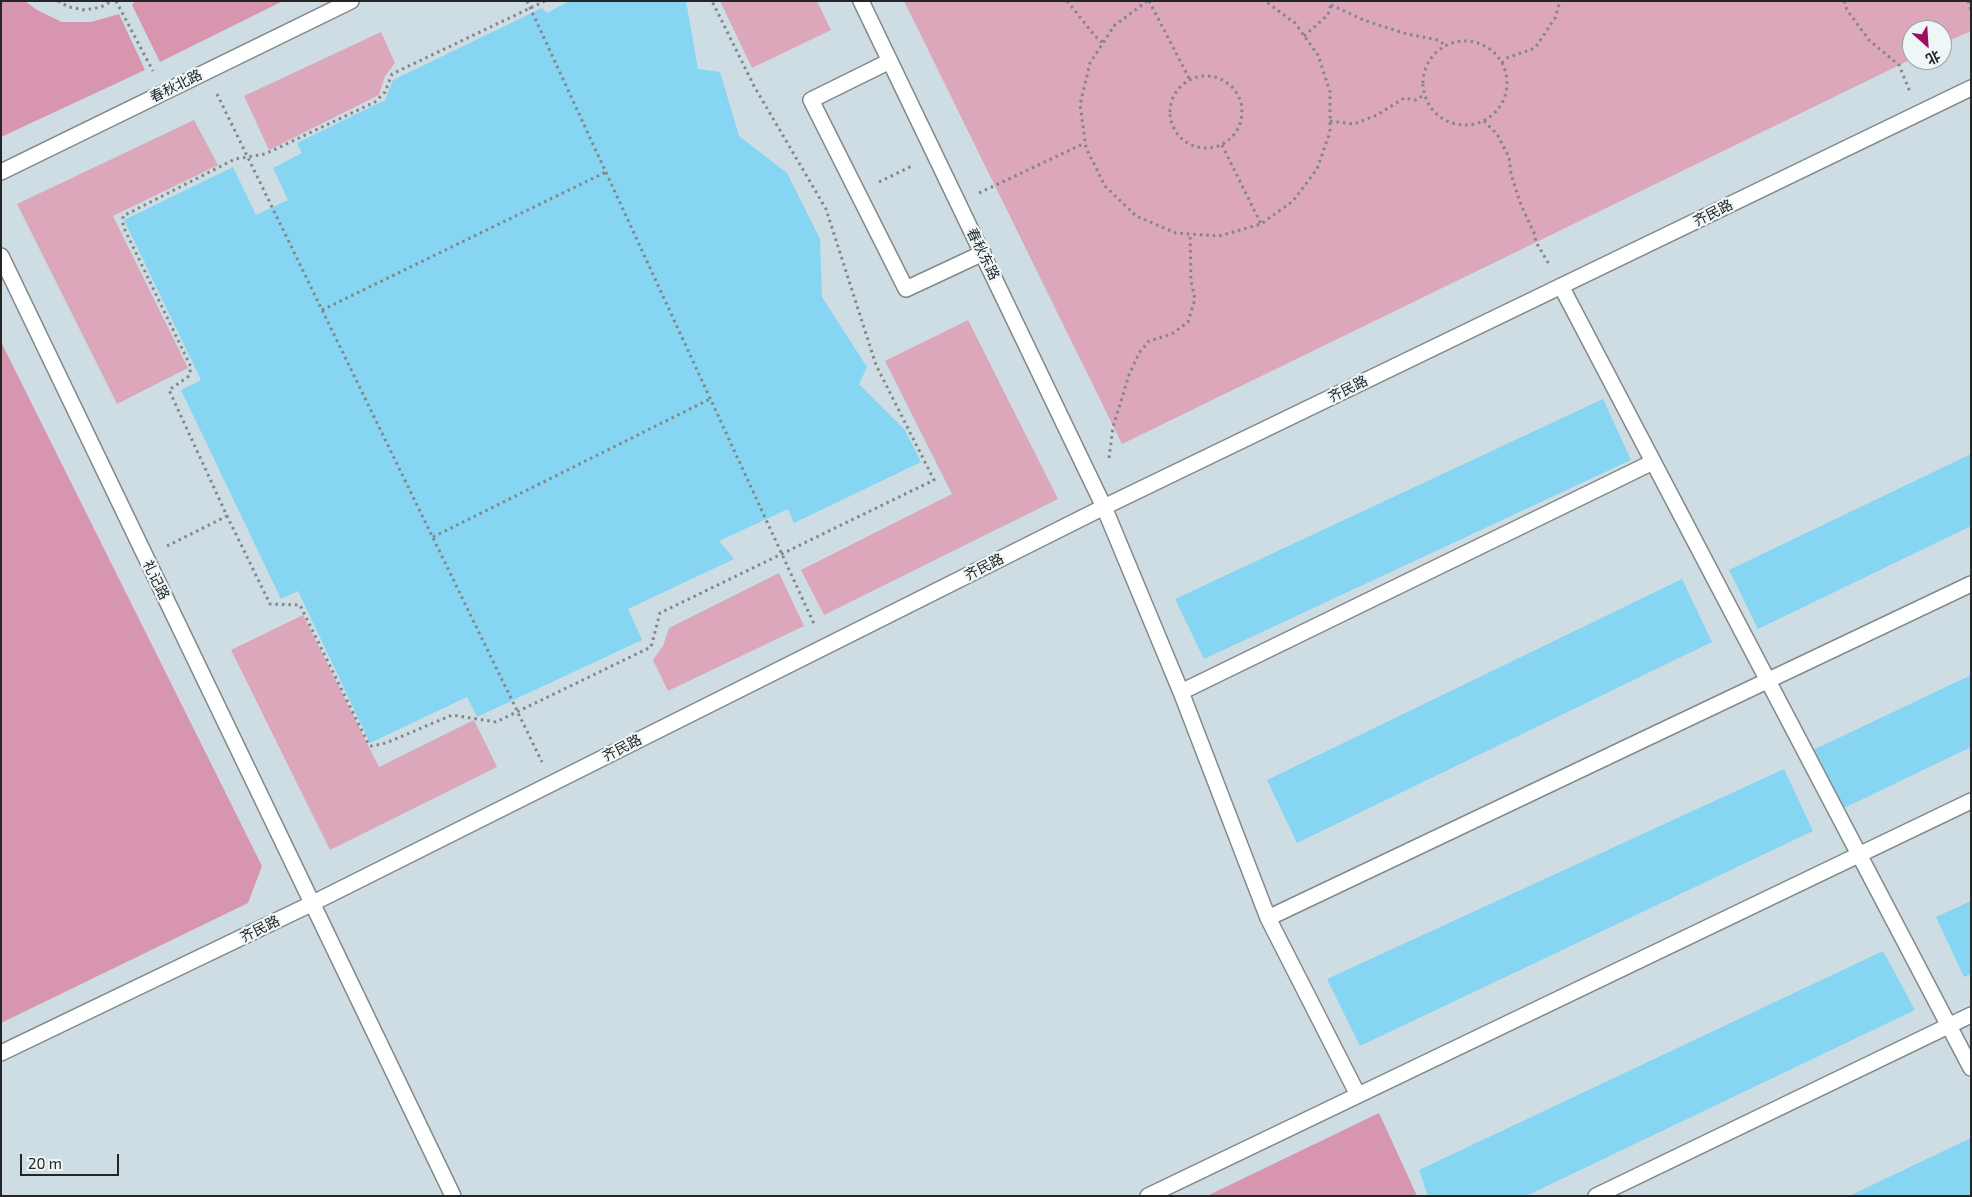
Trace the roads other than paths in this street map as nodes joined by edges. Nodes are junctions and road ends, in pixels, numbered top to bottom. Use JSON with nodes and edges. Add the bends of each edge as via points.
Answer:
{"nodes":[{"id":1,"x":351,"y":1,"type":"edge"},
{"id":2,"x":861,"y":1,"type":"edge"},
{"id":3,"x":890,"y":61,"type":"junction"},
{"id":4,"x":1971,"y":88,"type":"edge"},
{"id":5,"x":1,"y":172,"type":"edge"},
{"id":6,"x":982,"y":253,"type":"junction"},
{"id":7,"x":1,"y":256,"type":"edge"},
{"id":8,"x":1561,"y":286,"type":"junction"},
{"id":9,"x":1653,"y":462,"type":"junction"},
{"id":10,"x":1104,"y":506,"type":"junction"},
{"id":11,"x":1971,"y":584,"type":"edge"},
{"id":12,"x":1768,"y":681,"type":"junction"},
{"id":13,"x":1182,"y":692,"type":"junction"},
{"id":14,"x":1971,"y":801,"type":"edge"},
{"id":15,"x":1859,"y":855,"type":"junction"},
{"id":16,"x":311,"y":904,"type":"junction"},
{"id":17,"x":1268,"y":918,"type":"junction"},
{"id":18,"x":1971,"y":1015,"type":"edge"},
{"id":19,"x":1948,"y":1025,"type":"junction"},
{"id":20,"x":1,"y":1053,"type":"edge"},
{"id":21,"x":1971,"y":1068,"type":"edge"},
{"id":22,"x":1358,"y":1095,"type":"junction"},
{"id":23,"x":1177,"y":1190,"type":"edge"},
{"id":24,"x":453,"y":1196,"type":"edge"},
{"id":25,"x":1148,"y":1196,"type":"edge"},
{"id":26,"x":1596,"y":1196,"type":"edge"}],
"edges":[{"from":1,"to":5,"type":"lane","name":"春秋北路"},
{"from":2,"to":3,"type":"lane","name":"春秋东路"},
{"from":3,"to":6,"type":"lane","name":"春秋东路"},
{"from":3,"to":6,"type":"lane","via":[[811,100],[906,289]]},
{"from":4,"to":8,"type":"lane","name":"齐民路"},
{"from":6,"to":10,"type":"lane","name":"春秋东路"},
{"from":7,"to":16,"type":"lane","name":"礼记路"},
{"from":8,"to":9,"type":"lane"},
{"from":8,"to":10,"type":"lane","name":"齐民路"},
{"from":9,"to":12,"type":"lane"},
{"from":9,"to":13,"type":"lane"},
{"from":10,"to":13,"type":"lane","name":"春秋东路"},
{"from":10,"to":16,"type":"lane","name":"齐民路"},
{"from":11,"to":12,"type":"lane"},
{"from":12,"to":15,"type":"lane"},
{"from":12,"to":17,"type":"lane"},
{"from":13,"to":17,"type":"lane","name":"春秋东路"},
{"from":14,"to":15,"type":"lane"},
{"from":15,"to":19,"type":"lane"},
{"from":15,"to":22,"type":"lane"},
{"from":16,"to":20,"type":"lane","name":"齐民路"},
{"from":16,"to":24,"type":"lane","name":"礼记路"},
{"from":17,"to":22,"type":"lane","name":"春秋东路"},
{"from":18,"to":19,"type":"lane"},
{"from":19,"to":21,"type":"lane"},
{"from":19,"to":26,"type":"lane"},
{"from":22,"to":23,"type":"lane"},
{"from":23,"to":25,"type":"lane"}]}
